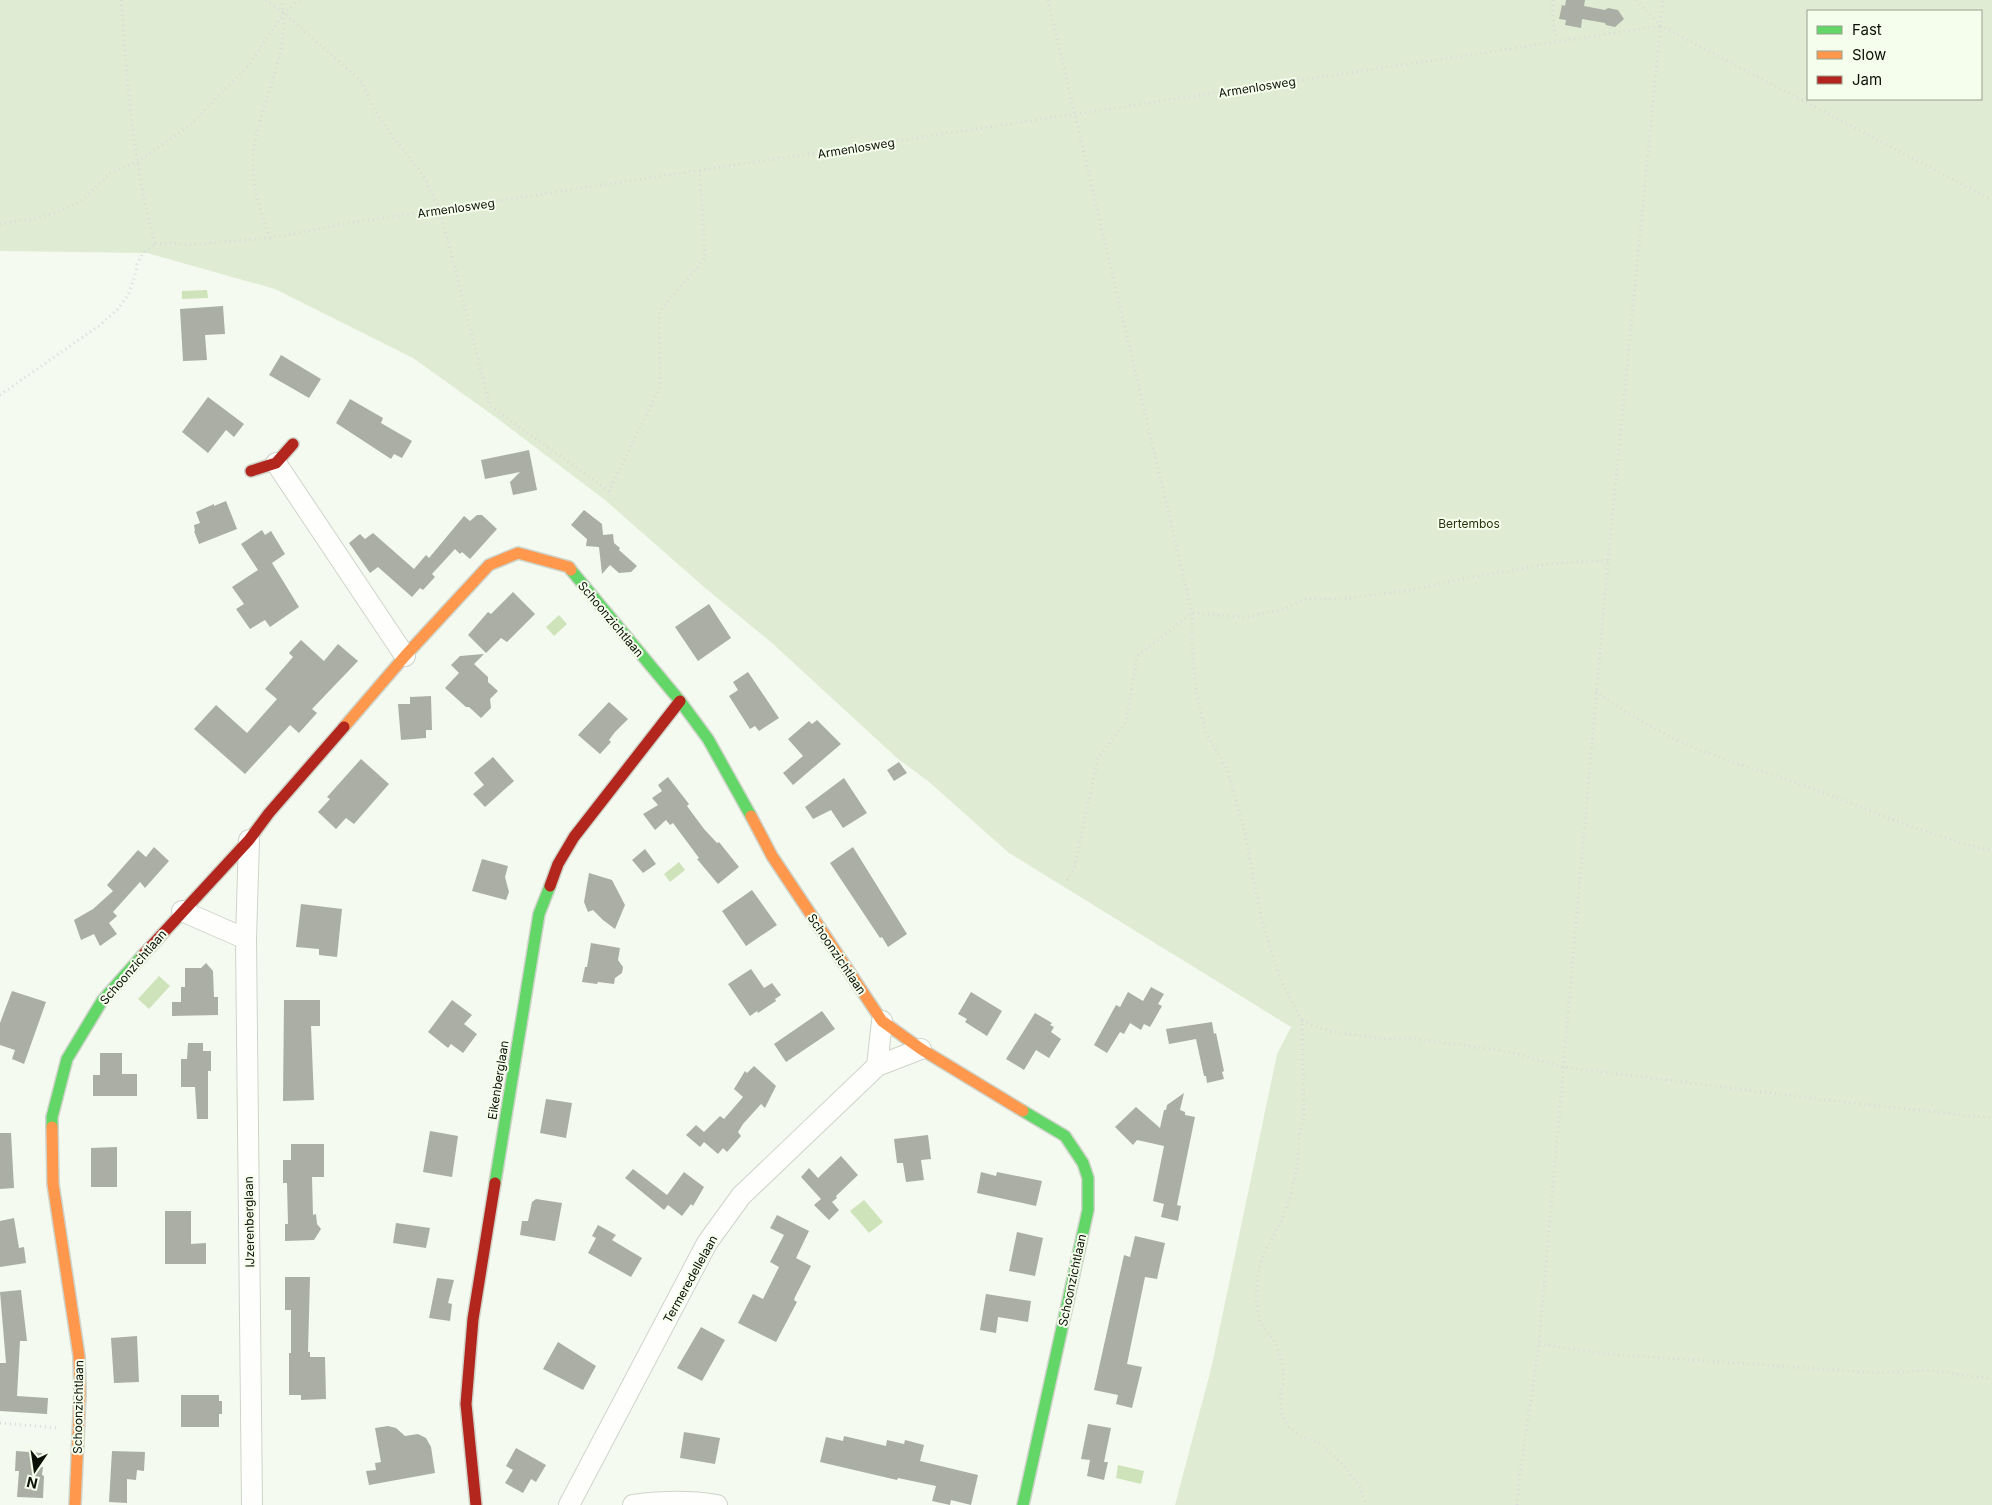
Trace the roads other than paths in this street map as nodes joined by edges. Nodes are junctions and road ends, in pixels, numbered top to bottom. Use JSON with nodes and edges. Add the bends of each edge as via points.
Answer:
{"nodes":[{"id":1,"x":293,"y":444,"type":"dead end"},
{"id":2,"x":276,"y":463,"type":"junction"},
{"id":3,"x":251,"y":471,"type":"dead end"},
{"id":4,"x":405,"y":656,"type":"junction"},
{"id":5,"x":680,"y":701,"type":"junction"},
{"id":6,"x":249,"y":840,"type":"junction"},
{"id":7,"x":182,"y":911,"type":"junction"},
{"id":8,"x":246,"y":939,"type":"junction"},
{"id":9,"x":882,"y":1021,"type":"junction"},
{"id":10,"x":921,"y":1049,"type":"junction"},
{"id":11,"x":878,"y":1066,"type":"junction"},
{"id":12,"x":75,"y":1505,"type":"edge"},
{"id":13,"x":252,"y":1505,"type":"edge"},
{"id":14,"x":476,"y":1505,"type":"edge"},
{"id":15,"x":568,"y":1505,"type":"edge"},
{"id":16,"x":633,"y":1505,"type":"edge"},
{"id":17,"x":717,"y":1505,"type":"edge"},
{"id":18,"x":1023,"y":1505,"type":"edge"}],
"edges":[{"from":1,"to":2,"type":"street"},
{"from":2,"to":3,"type":"street"},
{"from":2,"to":4,"type":"street"},
{"from":4,"to":5,"type":"street","name":"Schoonzichtlaan","via":[[489,565],[518,553],[569,567]]},
{"from":4,"to":6,"type":"street","name":"Schoonzichtlaan"},
{"from":5,"to":9,"type":"street","name":"Schoonzichtlaan","via":[[708,739],[772,856]]},
{"from":5,"to":14,"type":"street","name":"Eikenberglaan","via":[[574,837],[558,864],[539,914],[473,1319],[466,1404]]},
{"from":6,"to":7,"type":"street","name":"Schoonzichtlaan"},
{"from":6,"to":8,"type":"street","name":"IJzerenberglaan"},
{"from":7,"to":8,"type":"street"},
{"from":7,"to":12,"type":"street","name":"Schoonzichtlaan","via":[[102,1001],[68,1059],[52,1117],[53,1184],[79,1356]]},
{"from":8,"to":13,"type":"street","name":"IJzerenberglaan"},
{"from":9,"to":10,"type":"street","name":"Schoonzichtlaan"},
{"from":9,"to":11,"type":"street"},
{"from":10,"to":11,"type":"street","name":"Termeredellelaan"},
{"from":10,"to":18,"type":"street","name":"Schoonzichtlaan","via":[[1065,1136],[1083,1163],[1088,1178],[1088,1210]]},
{"from":11,"to":15,"type":"street","name":"Termeredellelaan","via":[[742,1196],[707,1243]]},
{"from":16,"to":17,"type":"street","via":[[669,1501]]}]}
